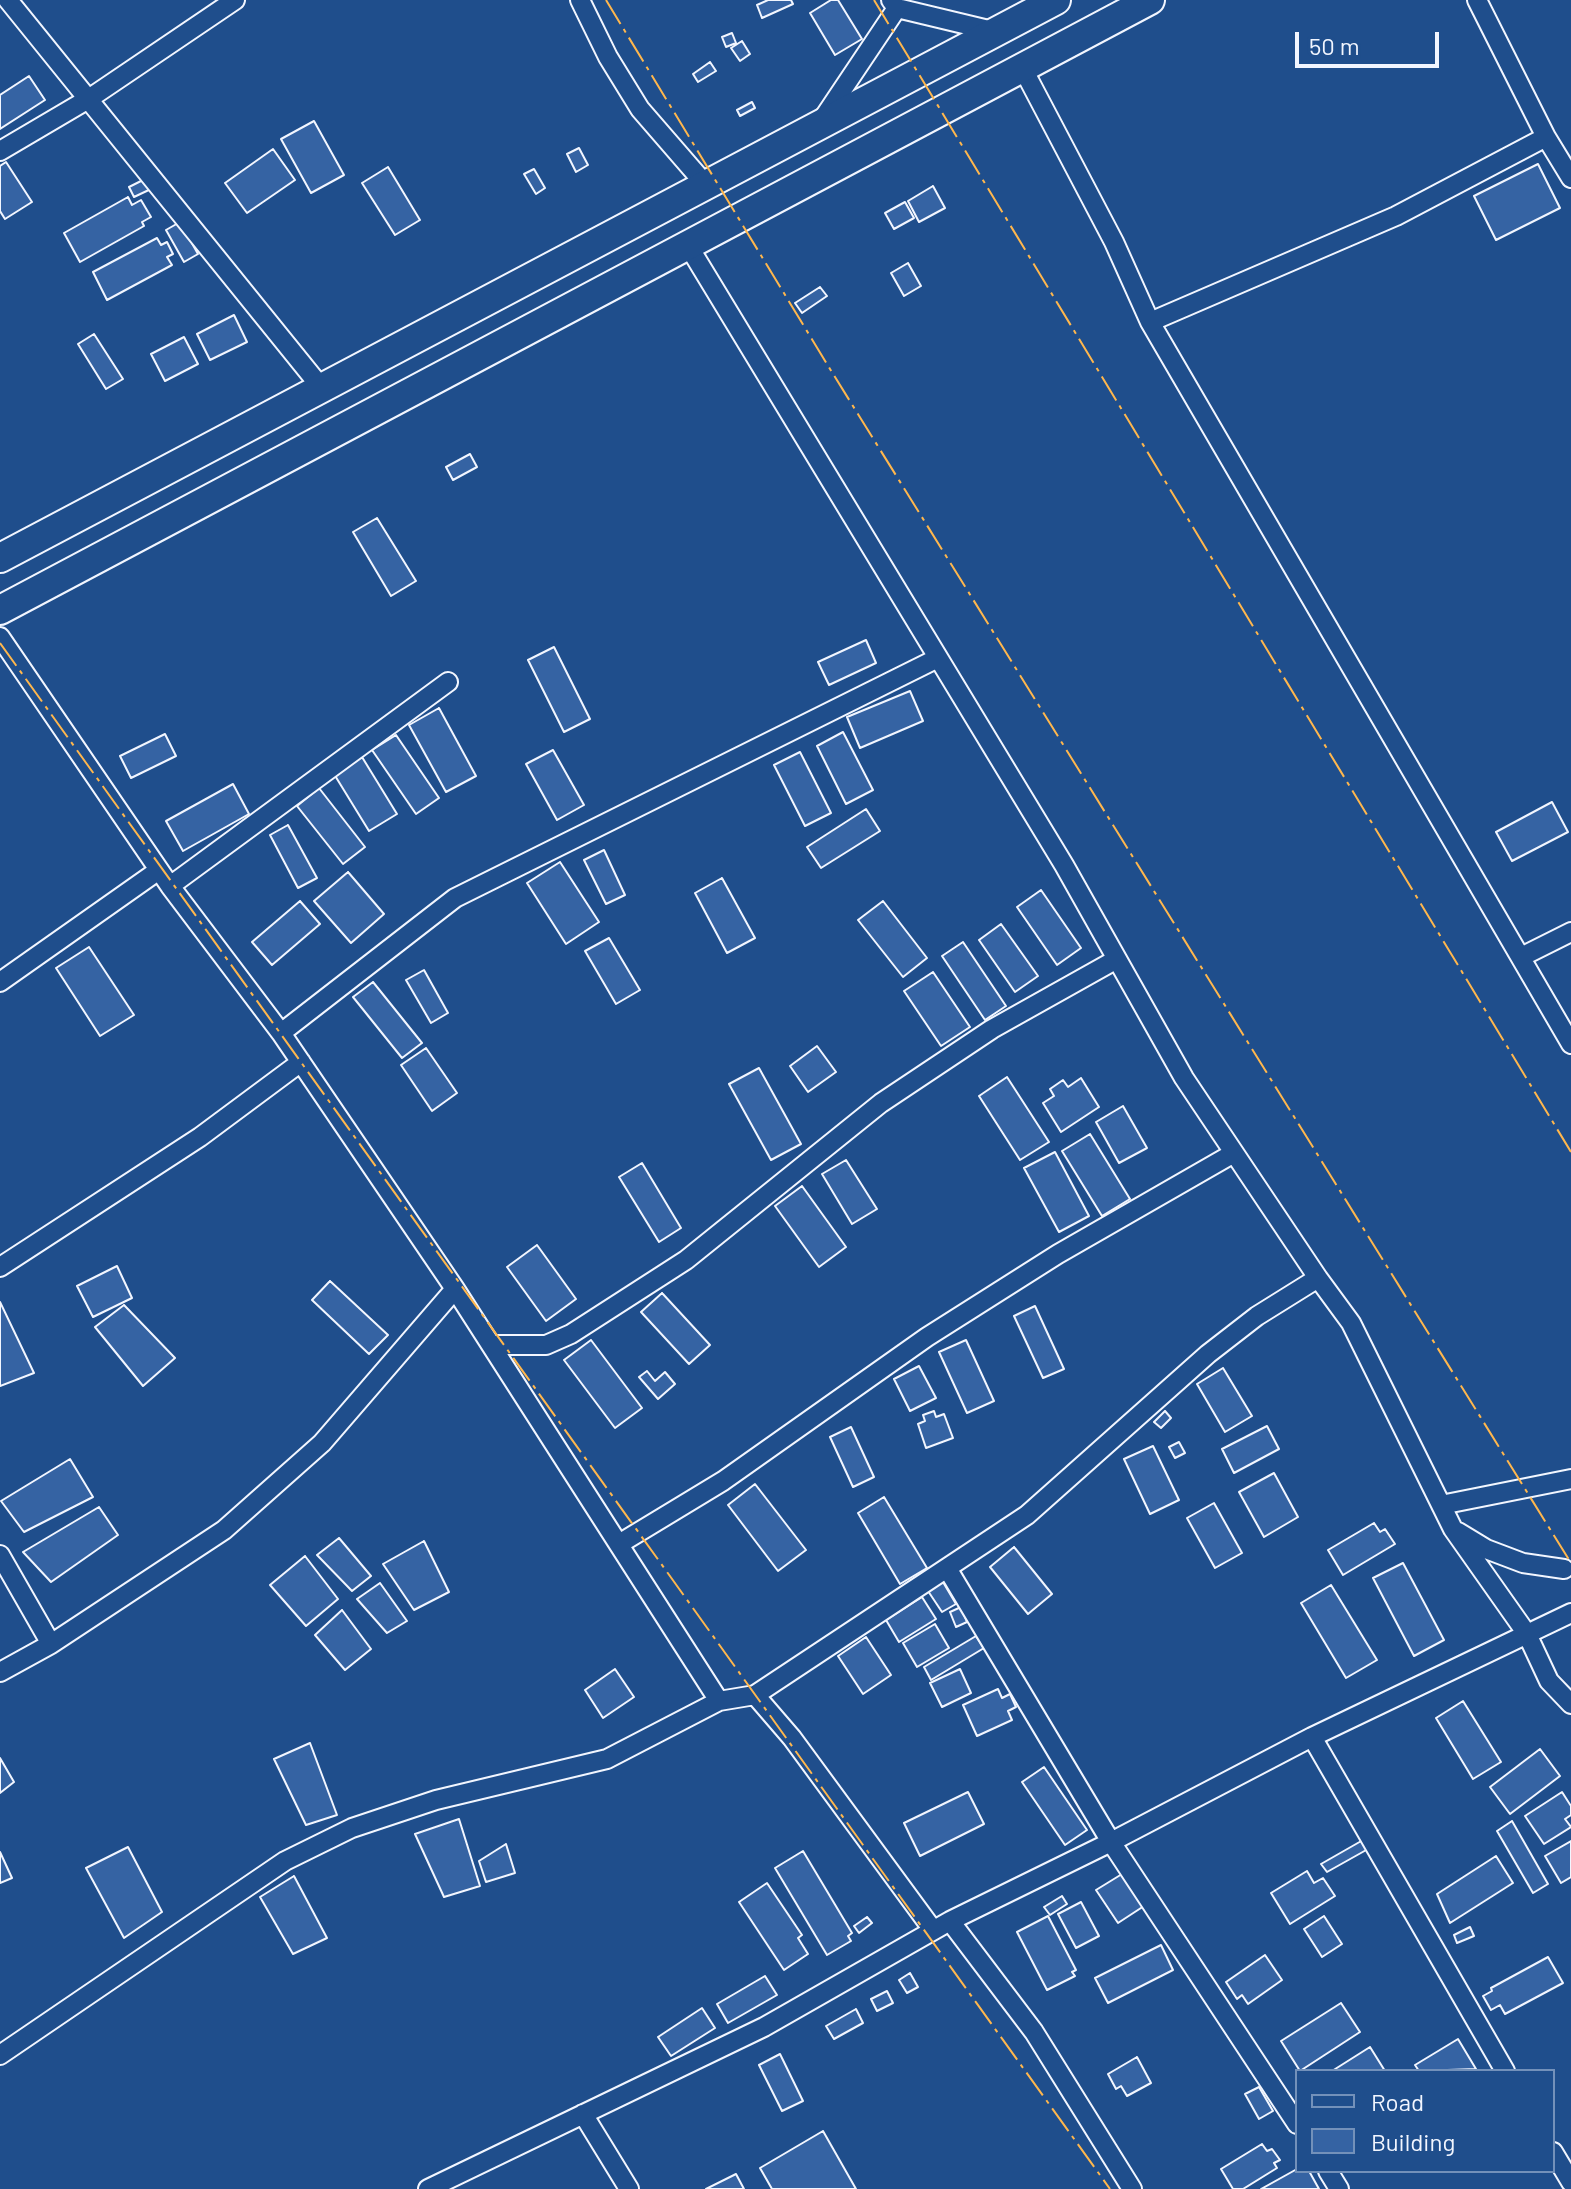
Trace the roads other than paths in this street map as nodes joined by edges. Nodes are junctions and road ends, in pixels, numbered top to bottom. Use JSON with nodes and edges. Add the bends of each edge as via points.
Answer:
{"nodes":[{"id":1,"x":8,"y":0,"type":"edge"},
{"id":2,"x":235,"y":0,"type":"edge"},
{"id":3,"x":580,"y":0,"type":"edge"},
{"id":4,"x":1056,"y":0,"type":"edge"},
{"id":5,"x":1150,"y":0,"type":"edge"},
{"id":6,"x":1477,"y":0,"type":"edge"},
{"id":7,"x":894,"y":4,"type":"edge"},
{"id":8,"x":997,"y":32,"type":"junction"},
{"id":9,"x":1022,"y":67,"type":"junction"},
{"id":10,"x":90,"y":98,"type":"junction"},
{"id":11,"x":822,"y":120,"type":"junction"},
{"id":12,"x":1546,"y":137,"type":"junction"},
{"id":13,"x":0,"y":151,"type":"edge"},
{"id":14,"x":1571,"y":178,"type":"edge"},
{"id":15,"x":705,"y":184,"type":"junction"},
{"id":16,"x":689,"y":247,"type":"junction"},
{"id":17,"x":1150,"y":322,"type":"junction"},
{"id":18,"x":320,"y":386,"type":"junction"},
{"id":19,"x":0,"y":558,"type":"edge"},
{"id":20,"x":0,"y":610,"type":"edge"},
{"id":21,"x":0,"y":637,"type":"edge"},
{"id":22,"x":936,"y":659,"type":"junction"},
{"id":23,"x":448,"y":682,"type":"dead end"},
{"id":24,"x":159,"y":870,"type":"junction"},
{"id":25,"x":170,"y":886,"type":"junction"},
{"id":26,"x":1571,"y":932,"type":"edge"},
{"id":27,"x":1521,"y":957,"type":"junction"},
{"id":28,"x":1117,"y":959,"type":"junction"},
{"id":29,"x":0,"y":982,"type":"edge"},
{"id":30,"x":281,"y":1033,"type":"junction"},
{"id":31,"x":1571,"y":1044,"type":"edge"},
{"id":32,"x":301,"y":1062,"type":"junction"},
{"id":33,"x":1234,"y":1153,"type":"junction"},
{"id":34,"x":0,"y":1267,"type":"edge"},
{"id":35,"x":1318,"y":1278,"type":"junction"},
{"id":36,"x":455,"y":1289,"type":"junction"},
{"id":37,"x":492,"y":1345,"type":"junction"},
{"id":38,"x":1571,"y":1479,"type":"edge"},
{"id":39,"x":1441,"y":1505,"type":"junction"},
{"id":40,"x":1453,"y":1529,"type":"junction"},
{"id":41,"x":619,"y":1544,"type":"junction"},
{"id":42,"x":0,"y":1555,"type":"edge"},
{"id":43,"x":947,"y":1568,"type":"junction"},
{"id":44,"x":1564,"y":1569,"type":"dead end"},
{"id":45,"x":1571,"y":1613,"type":"edge"},
{"id":46,"x":1527,"y":1634,"type":"junction"},
{"id":47,"x":51,"y":1644,"type":"junction"},
{"id":48,"x":0,"y":1672,"type":"edge"},
{"id":49,"x":755,"y":1695,"type":"junction"},
{"id":50,"x":719,"y":1701,"type":"junction"},
{"id":51,"x":1571,"y":1704,"type":"edge"},
{"id":52,"x":1312,"y":1737,"type":"junction"},
{"id":53,"x":1111,"y":1842,"type":"junction"},
{"id":54,"x":942,"y":1926,"type":"junction"},
{"id":55,"x":0,"y":2055,"type":"edge"},
{"id":56,"x":1504,"y":2069,"type":"edge"},
{"id":57,"x":583,"y":2114,"type":"junction"},
{"id":58,"x":1295,"y":2121,"type":"edge"},
{"id":59,"x":1555,"y":2155,"type":"edge"},
{"id":60,"x":1571,"y":2182,"type":"edge"},
{"id":61,"x":428,"y":2189,"type":"edge"},
{"id":62,"x":629,"y":2189,"type":"edge"},
{"id":63,"x":1132,"y":2189,"type":"edge"}],
"edges":[{"from":1,"to":10,"type":"street"},
{"from":2,"to":10,"type":"street"},
{"from":3,"to":15,"type":"street","via":[[640,109]]},
{"from":4,"to":8,"type":"highway"},
{"from":5,"to":9,"type":"highway"},
{"from":6,"to":12,"type":"street"},
{"from":7,"to":8,"type":"street"},
{"from":7,"to":11,"type":"street"},
{"from":8,"to":11,"type":"highway"},
{"from":9,"to":16,"type":"highway"},
{"from":9,"to":17,"type":"street"},
{"from":10,"to":13,"type":"street"},
{"from":10,"to":18,"type":"street"},
{"from":11,"to":15,"type":"highway"},
{"from":12,"to":14,"type":"street"},
{"from":12,"to":17,"type":"street","via":[[1396,216]]},
{"from":15,"to":18,"type":"highway"},
{"from":16,"to":20,"type":"highway"},
{"from":16,"to":22,"type":"street"},
{"from":17,"to":27,"type":"street"},
{"from":18,"to":19,"type":"highway"},
{"from":21,"to":24,"type":"street"},
{"from":22,"to":28,"type":"street"},
{"from":22,"to":30,"type":"street","via":[[455,898]]},
{"from":23,"to":25,"type":"street"},
{"from":24,"to":25,"type":"street"},
{"from":24,"to":29,"type":"street"},
{"from":25,"to":30,"type":"street"},
{"from":26,"to":27,"type":"street"},
{"from":27,"to":31,"type":"street"},
{"from":28,"to":33,"type":"street","via":[[1184,1078]]},
{"from":28,"to":37,"type":"street","via":[[992,1029],[881,1103],[686,1260],[571,1334],[546,1345]]},
{"from":30,"to":32,"type":"street"},
{"from":32,"to":34,"type":"street","via":[[200,1137]]},
{"from":32,"to":36,"type":"street"},
{"from":33,"to":35,"type":"street"},
{"from":33,"to":41,"type":"street","via":[[993,1295],[723,1481]]},
{"from":35,"to":39,"type":"street","via":[[1351,1323]]},
{"from":35,"to":43,"type":"street","via":[[1208,1354],[1027,1515]]},
{"from":36,"to":37,"type":"street"},
{"from":36,"to":47,"type":"street","via":[[322,1443],[224,1530]]},
{"from":37,"to":41,"type":"street"},
{"from":38,"to":39,"type":"street"},
{"from":39,"to":40,"type":"street"},
{"from":40,"to":44,"type":"street","via":[[1523,1563]]},
{"from":40,"to":46,"type":"street"},
{"from":41,"to":50,"type":"street"},
{"from":42,"to":47,"type":"street"},
{"from":43,"to":49,"type":"street"},
{"from":43,"to":53,"type":"street"},
{"from":45,"to":46,"type":"street"},
{"from":46,"to":51,"type":"street","via":[[1549,1681]]},
{"from":46,"to":52,"type":"street"},
{"from":47,"to":48,"type":"street"},
{"from":49,"to":50,"type":"street"},
{"from":49,"to":54,"type":"street"},
{"from":50,"to":55,"type":"street","via":[[607,1759],[436,1800],[352,1828],[285,1861]]},
{"from":52,"to":53,"type":"street"},
{"from":52,"to":56,"type":"street"},
{"from":53,"to":54,"type":"street"},
{"from":53,"to":58,"type":"street"},
{"from":54,"to":57,"type":"street","via":[[764,2027]]},
{"from":54,"to":63,"type":"street","via":[[1034,2032]]},
{"from":57,"to":61,"type":"street"},
{"from":57,"to":62,"type":"street"},
{"from":59,"to":60,"type":"street"}]}
